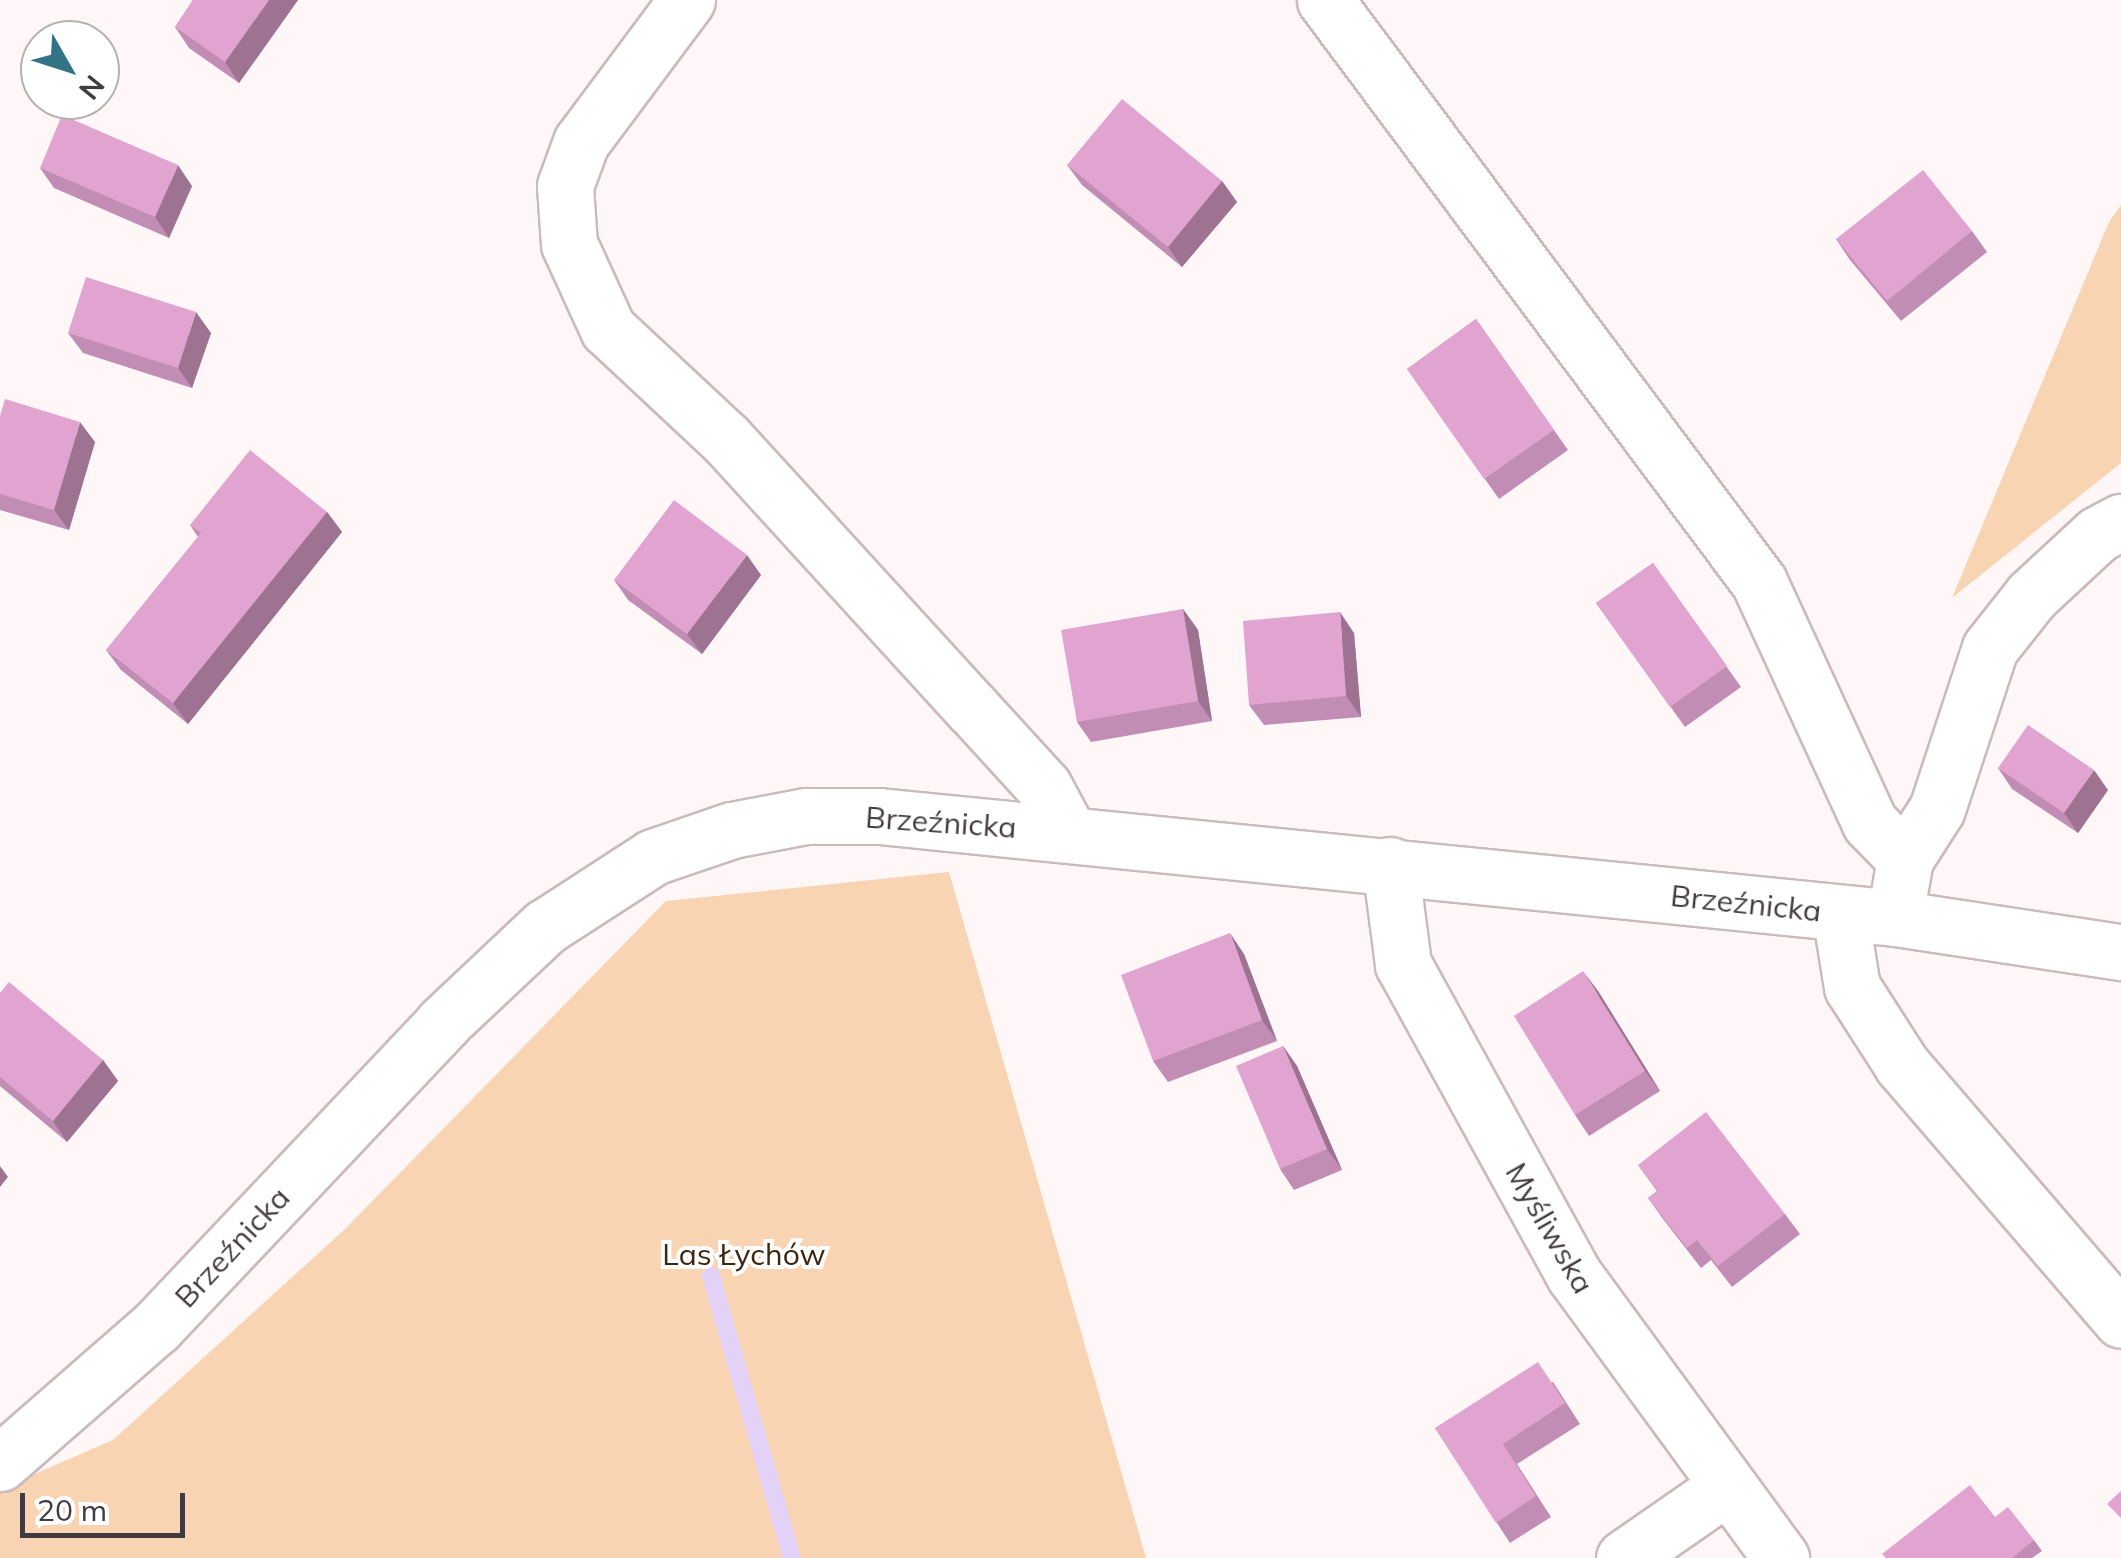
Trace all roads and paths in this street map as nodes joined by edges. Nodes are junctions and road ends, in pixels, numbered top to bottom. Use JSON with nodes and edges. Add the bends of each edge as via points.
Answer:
{"nodes":[{"id":1,"x":686,"y":0,"type":"edge"},
{"id":2,"x":1325,"y":0,"type":"edge"},
{"id":3,"x":2121,"y":522,"type":"edge"},
{"id":4,"x":1068,"y":832,"type":"junction"},
{"id":5,"x":1906,"y":859,"type":"junction"},
{"id":6,"x":1390,"y":865,"type":"junction"},
{"id":7,"x":1840,"y":914,"type":"junction"},
{"id":8,"x":1895,"y":918,"type":"junction"},
{"id":9,"x":2121,"y":952,"type":"edge"},
{"id":10,"x":2121,"y":1320,"type":"edge"},
{"id":11,"x":0,"y":1464,"type":"edge"},
{"id":12,"x":1726,"y":1488,"type":"junction"},
{"id":13,"x":1624,"y":1558,"type":"edge"},
{"id":14,"x":1780,"y":1558,"type":"edge"}],
"edges":[{"from":1,"to":4,"type":"street","via":[[581,142],[565,186],[569,244],[608,329],[726,439],[971,706],[1044,787]]},
{"from":2,"to":5,"type":"street","via":[[1760,582],[1870,823]]},
{"from":3,"to":5,"type":"street","via":[[2098,534],[2031,596],[1990,648],[1937,808]]},
{"from":4,"to":6,"type":"street","name":"Brzeźnicka"},
{"from":4,"to":11,"type":"street","name":"Brzeźnicka","via":[[806,816],[732,830],[653,857],[545,927],[444,1023],[156,1327]]},
{"from":5,"to":8,"type":"street"},
{"from":6,"to":7,"type":"street","name":"Brzeźnicka"},
{"from":6,"to":12,"type":"street","name":"Myśliwska","via":[[1403,964],[1574,1275]]},
{"from":7,"to":8,"type":"street","name":"Brzeźnicka"},
{"from":7,"to":10,"type":"street","via":[[1852,987],[1902,1065]]},
{"from":8,"to":9,"type":"street","name":"Brzeźnicka"},
{"from":12,"to":13,"type":"street"},
{"from":12,"to":14,"type":"street","name":"Myśliwska"}]}
